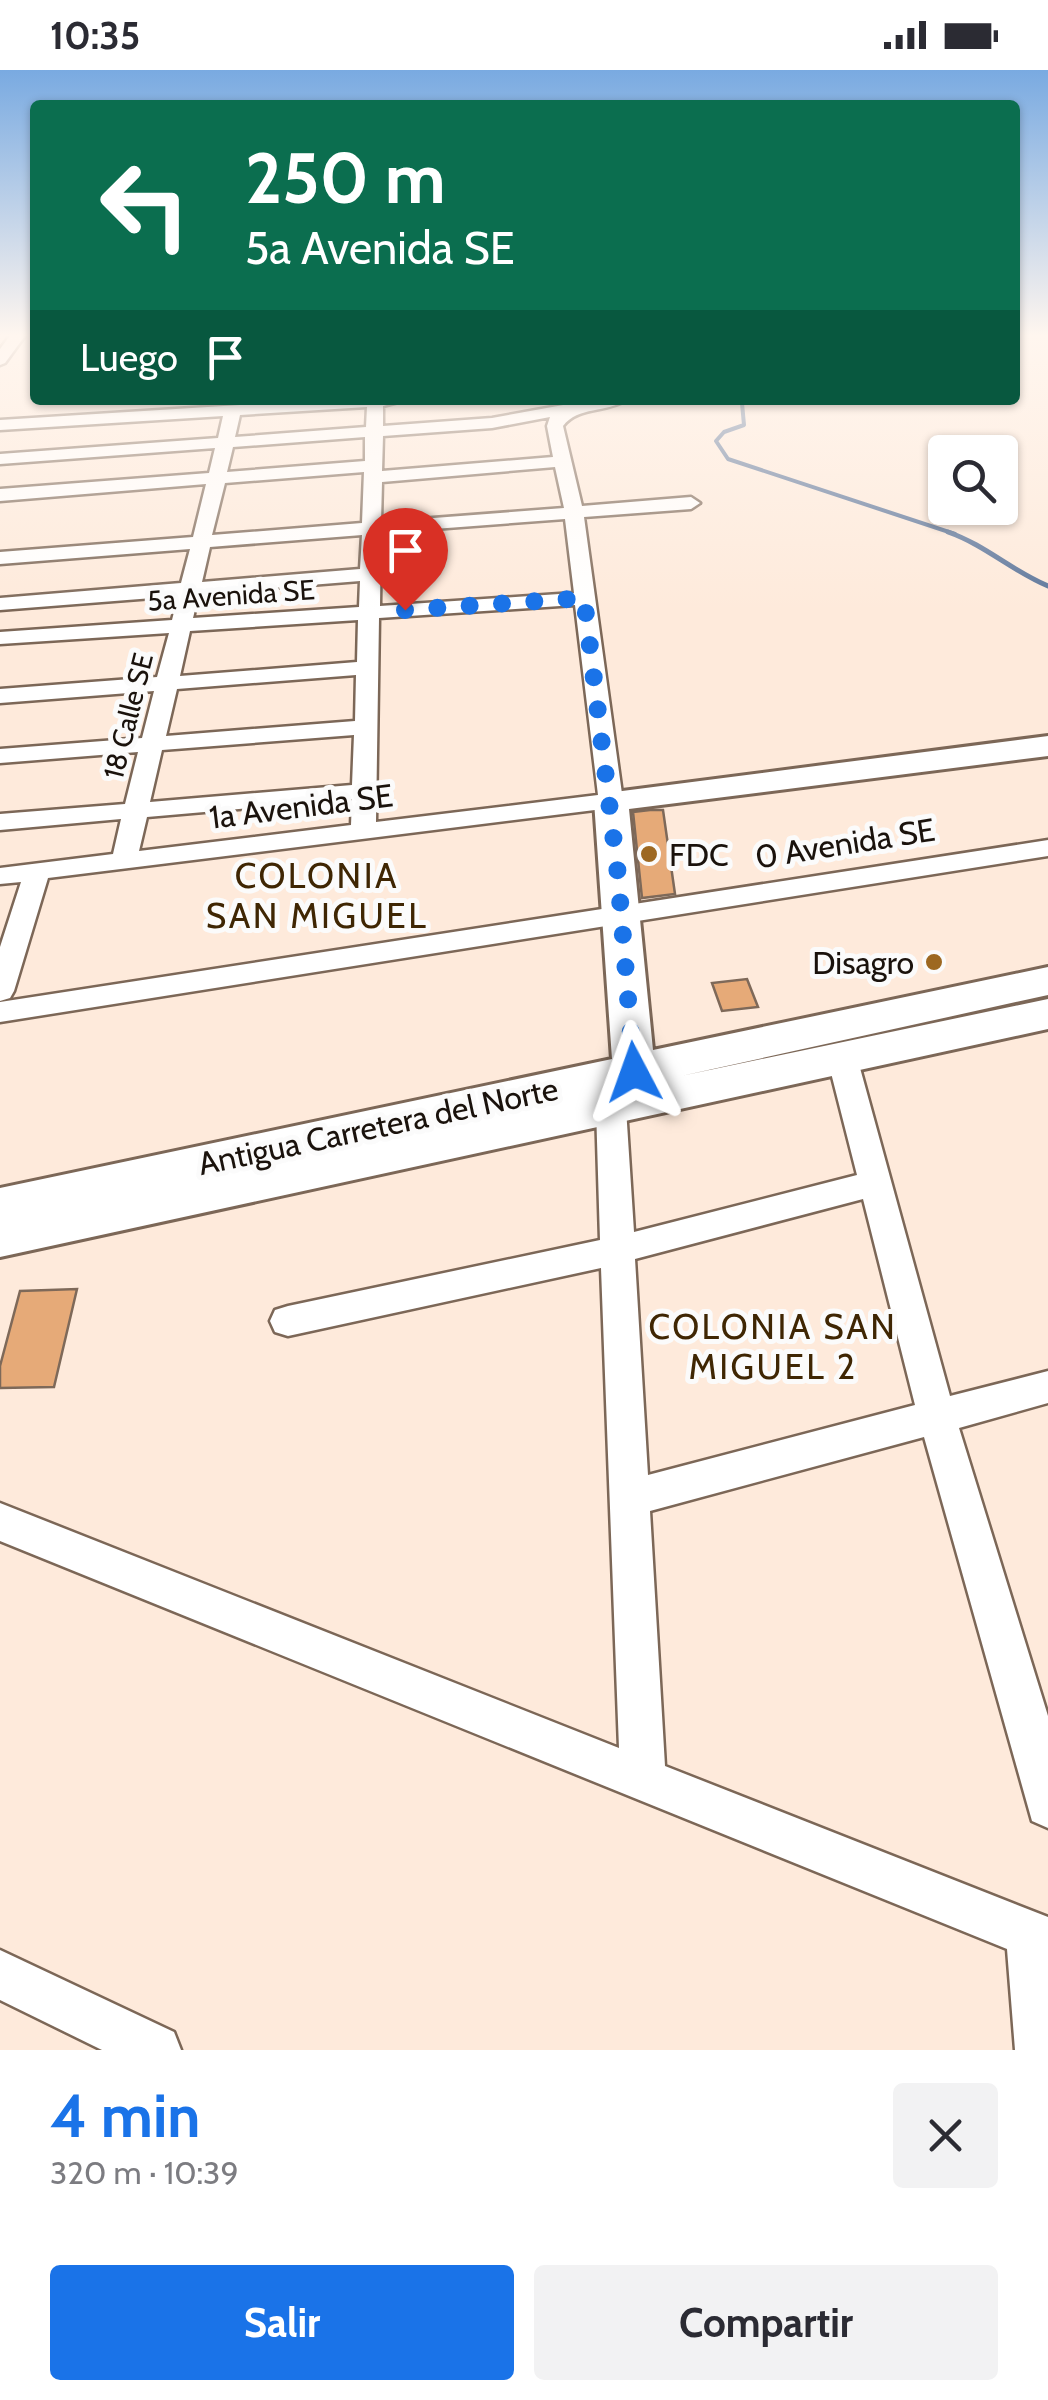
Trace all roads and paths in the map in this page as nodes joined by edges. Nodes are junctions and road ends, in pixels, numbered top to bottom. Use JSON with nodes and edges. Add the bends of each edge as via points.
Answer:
{"nodes":[{"id":1,"x":229,"y":425,"type":"edge"},
{"id":2,"x":377,"y":425,"type":"edge"},
{"id":3,"x":457,"y":425,"type":"edge"},
{"id":4,"x":555,"y":425,"type":"edge"},
{"id":5,"x":375,"y":431,"type":"junction"},
{"id":6,"x":225,"y":442,"type":"junction"},
{"id":7,"x":0,"y":458,"type":"edge"},
{"id":8,"x":563,"y":461,"type":"junction"},
{"id":9,"x":373,"y":477,"type":"junction"},
{"id":10,"x":214,"y":488,"type":"junction"},
{"id":11,"x":0,"y":495,"type":"edge"},
{"id":12,"x":691,"y":503,"type":"dead end"},
{"id":13,"x":574,"y":513,"type":"junction"},
{"id":14,"x":0,"y":514,"type":"edge"},
{"id":15,"x":372,"y":528,"type":"junction"},
{"id":16,"x":201,"y":542,"type":"junction"},
{"id":17,"x":0,"y":558,"type":"edge"},
{"id":18,"x":370,"y":574,"type":"junction"},
{"id":19,"x":190,"y":588,"type":"junction"},
{"id":20,"x":584,"y":598,"type":"junction"},
{"id":21,"x":0,"y":604,"type":"edge"},
{"id":22,"x":369,"y":612,"type":"junction"},
{"id":23,"x":181,"y":626,"type":"junction"},
{"id":24,"x":0,"y":638,"type":"edge"},
{"id":25,"x":368,"y":668,"type":"junction"},
{"id":26,"x":167,"y":684,"type":"junction"},
{"id":27,"x":0,"y":696,"type":"edge"},
{"id":28,"x":366,"y":727,"type":"junction"},
{"id":29,"x":152,"y":743,"type":"junction"},
{"id":30,"x":1048,"y":746,"type":"edge"},
{"id":31,"x":0,"y":756,"type":"edge"},
{"id":32,"x":364,"y":791,"type":"junction"},
{"id":33,"x":611,"y":801,"type":"junction"},
{"id":34,"x":136,"y":810,"type":"junction"},
{"id":35,"x":0,"y":822,"type":"edge"},
{"id":36,"x":362,"y":831,"type":"junction"},
{"id":37,"x":1048,"y":848,"type":"edge"},
{"id":38,"x":124,"y":860,"type":"junction"},
{"id":39,"x":37,"y":872,"type":"junction"},
{"id":40,"x":0,"y":876,"type":"edge"},
{"id":41,"x":622,"y":912,"type":"junction"},
{"id":42,"x":1048,"y":982,"type":"edge"},
{"id":43,"x":0,"y":991,"type":"edge"},
{"id":44,"x":0,"y":1012,"type":"edge"},
{"id":45,"x":1048,"y":1014,"type":"edge"},
{"id":46,"x":842,"y":1057,"type":"junction"},
{"id":47,"x":622,"y":1090,"type":"junction"},
{"id":48,"x":874,"y":1183,"type":"junction"},
{"id":49,"x":0,"y":1207,"type":"edge"},
{"id":50,"x":0,"y":1237,"type":"edge"},
{"id":51,"x":618,"y":1250,"type":"junction"},
{"id":52,"x":288,"y":1321,"type":"dead end"},
{"id":53,"x":1048,"y":1387,"type":"edge"},
{"id":54,"x":937,"y":1418,"type":"junction"},
{"id":55,"x":630,"y":1498,"type":"junction"},
{"id":56,"x":0,"y":1522,"type":"edge"},
{"id":57,"x":1040,"y":1732,"type":"edge"},
{"id":58,"x":643,"y":1777,"type":"junction"},
{"id":59,"x":1048,"y":1804,"type":"edge"},
{"id":60,"x":1039,"y":1938,"type":"edge"},
{"id":61,"x":0,"y":1974,"type":"edge"},
{"id":62,"x":156,"y":2050,"type":"edge"},
{"id":63,"x":1040,"y":2050,"type":"edge"}],
"edges":[{"from":1,"to":6,"type":"street","name":"18 Calle SE"},
{"from":2,"to":5,"type":"street"},
{"from":3,"to":5,"type":"street"},
{"from":4,"to":8,"type":"street"},
{"from":5,"to":6,"type":"street"},
{"from":5,"to":9,"type":"street"},
{"from":6,"to":7,"type":"street"},
{"from":6,"to":10,"type":"street","name":"18 Calle SE"},
{"from":8,"to":9,"type":"street"},
{"from":8,"to":13,"type":"street"},
{"from":9,"to":10,"type":"street"},
{"from":9,"to":15,"type":"street"},
{"from":10,"to":11,"type":"street"},
{"from":10,"to":14,"type":"street"},
{"from":10,"to":16,"type":"street","name":"18 Calle SE"},
{"from":12,"to":13,"type":"street"},
{"from":13,"to":15,"type":"street"},
{"from":13,"to":20,"type":"street"},
{"from":15,"to":16,"type":"street"},
{"from":15,"to":18,"type":"street"},
{"from":16,"to":17,"type":"street"},
{"from":16,"to":19,"type":"street","name":"18 Calle SE"},
{"from":18,"to":19,"type":"street"},
{"from":18,"to":22,"type":"street"},
{"from":19,"to":21,"type":"street"},
{"from":19,"to":23,"type":"street","name":"18 Calle SE"},
{"from":20,"to":22,"type":"street","name":"5a Avenida SE"},
{"from":20,"to":33,"type":"street"},
{"from":22,"to":23,"type":"street","name":"5a Avenida SE"},
{"from":22,"to":25,"type":"street"},
{"from":23,"to":24,"type":"street","name":"5a Avenida SE"},
{"from":23,"to":26,"type":"street","name":"18 Calle SE"},
{"from":25,"to":26,"type":"street"},
{"from":25,"to":28,"type":"street"},
{"from":26,"to":27,"type":"street"},
{"from":26,"to":29,"type":"street","name":"18 Calle SE"},
{"from":28,"to":29,"type":"street"},
{"from":28,"to":32,"type":"street"},
{"from":29,"to":31,"type":"street"},
{"from":29,"to":34,"type":"street","name":"18 Calle SE"},
{"from":30,"to":33,"type":"main road"},
{"from":32,"to":34,"type":"street"},
{"from":32,"to":36,"type":"street"},
{"from":33,"to":36,"type":"street","name":"1a Avenida SE"},
{"from":33,"to":41,"type":"main road"},
{"from":34,"to":35,"type":"street"},
{"from":34,"to":38,"type":"street","name":"18 Calle SE"},
{"from":36,"to":38,"type":"street","name":"1a Avenida SE"},
{"from":37,"to":41,"type":"street","name":"0 Avenida SE"},
{"from":38,"to":39,"type":"street","name":"1a Avenida SE"},
{"from":39,"to":40,"type":"street","name":"1a Avenida SE"},
{"from":39,"to":43,"type":"street"},
{"from":41,"to":44,"type":"street","name":"0 Avenida SE"},
{"from":41,"to":47,"type":"main road"},
{"from":42,"to":47,"type":"main road","name":"Antigua Carretera del Norte"},
{"from":45,"to":46,"type":"main road","name":"Antigua Carretera del Norte"},
{"from":46,"to":47,"type":"main road","name":"Antigua Carretera del Norte"},
{"from":46,"to":48,"type":"street"},
{"from":47,"to":49,"type":"main road","name":"Antigua Carretera del Norte"},
{"from":47,"to":50,"type":"main road","name":"Antigua Carretera del Norte"},
{"from":47,"to":51,"type":"street"},
{"from":48,"to":51,"type":"street"},
{"from":48,"to":54,"type":"street"},
{"from":51,"to":52,"type":"street"},
{"from":51,"to":55,"type":"street"},
{"from":53,"to":54,"type":"street"},
{"from":54,"to":55,"type":"street"},
{"from":54,"to":57,"type":"street"},
{"from":55,"to":58,"type":"street"},
{"from":56,"to":58,"type":"street"},
{"from":57,"to":59,"type":"street"},
{"from":58,"to":60,"type":"street"},
{"from":60,"to":63,"type":"street"},
{"from":61,"to":62,"type":"street"}]}
